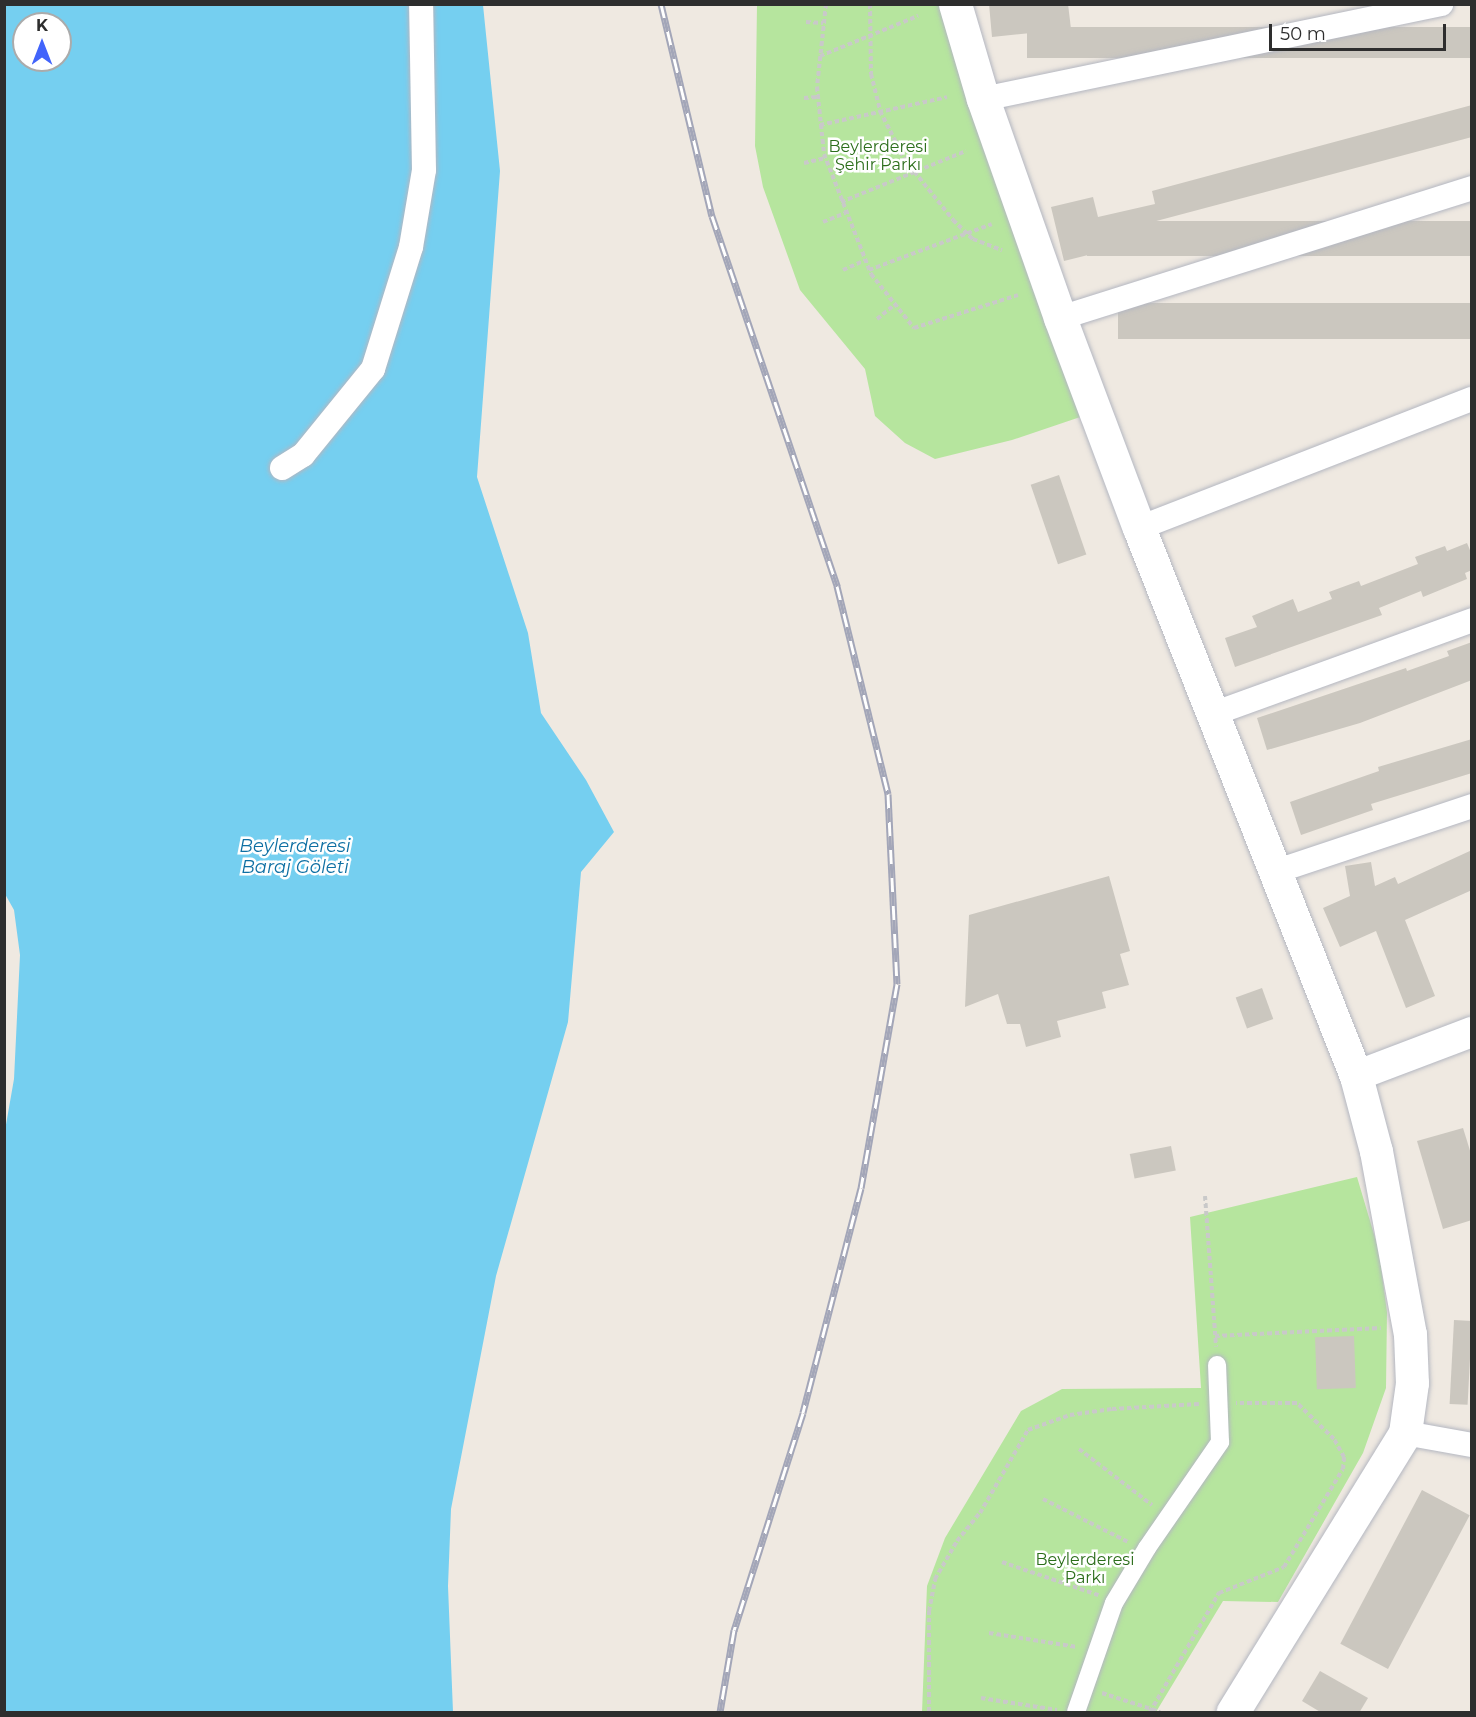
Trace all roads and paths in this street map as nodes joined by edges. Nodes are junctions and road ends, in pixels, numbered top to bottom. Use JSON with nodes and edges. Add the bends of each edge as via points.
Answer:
{"nodes":[{"id":1,"x":421,"y":4,"type":"edge"},
{"id":2,"x":826,"y":4,"type":"edge"},
{"id":3,"x":870,"y":4,"type":"edge"},
{"id":4,"x":956,"y":4,"type":"edge"},
{"id":5,"x":1441,"y":4,"type":"edge"},
{"id":6,"x":918,"y":16,"type":"dead end"},
{"id":7,"x":806,"y":22,"type":"dead end"},
{"id":8,"x":823,"y":23,"type":"junction"},
{"id":9,"x":869,"y":36,"type":"junction"},
{"id":10,"x":820,"y":56,"type":"junction"},
{"id":11,"x":818,"y":97,"type":"junction"},
{"id":12,"x":947,"y":97,"type":"dead end"},
{"id":13,"x":804,"y":98,"type":"dead end"},
{"id":14,"x":983,"y":99,"type":"junction"},
{"id":15,"x":880,"y":111,"type":"junction"},
{"id":16,"x":820,"y":125,"type":"junction"},
{"id":17,"x":966,"y":151,"type":"dead end"},
{"id":18,"x":825,"y":158,"type":"junction"},
{"id":19,"x":804,"y":163,"type":"dead end"},
{"id":20,"x":914,"y":172,"type":"junction"},
{"id":21,"x":1472,"y":188,"type":"edge"},
{"id":22,"x":841,"y":202,"type":"junction"},
{"id":23,"x":845,"y":213,"type":"junction"},
{"id":24,"x":823,"y":222,"type":"dead end"},
{"id":25,"x":993,"y":224,"type":"dead end"},
{"id":26,"x":968,"y":234,"type":"junction"},
{"id":27,"x":1002,"y":250,"type":"dead end"},
{"id":28,"x":865,"y":260,"type":"junction"},
{"id":29,"x":843,"y":270,"type":"dead end"},
{"id":30,"x":870,"y":270,"type":"junction"},
{"id":31,"x":1018,"y":295,"type":"dead end"},
{"id":32,"x":893,"y":306,"type":"junction"},
{"id":33,"x":1060,"y":318,"type":"junction"},
{"id":34,"x":877,"y":319,"type":"dead end"},
{"id":35,"x":1472,"y":399,"type":"edge"},
{"id":36,"x":282,"y":468,"type":"dead end"},
{"id":37,"x":1139,"y":528,"type":"junction"},
{"id":38,"x":1472,"y":620,"type":"edge"},
{"id":39,"x":1214,"y":714,"type":"junction"},
{"id":40,"x":1472,"y":806,"type":"edge"},
{"id":41,"x":1277,"y":871,"type":"junction"},
{"id":42,"x":1472,"y":1032,"type":"edge"},
{"id":43,"x":1356,"y":1076,"type":"junction"},
{"id":44,"x":1205,"y":1196,"type":"dead end"},
{"id":45,"x":1409,"y":1327,"type":"junction"},
{"id":46,"x":1215,"y":1336,"type":"junction"},
{"id":47,"x":1218,"y":1365,"type":"joint"},
{"id":48,"x":1405,"y":1432,"type":"junction"},
{"id":49,"x":1472,"y":1445,"type":"edge"},
{"id":50,"x":1079,"y":1449,"type":"dead end"},
{"id":51,"x":1043,"y":1499,"type":"dead end"},
{"id":52,"x":1168,"y":1517,"type":"junction"},
{"id":53,"x":1146,"y":1550,"type":"junction"},
{"id":54,"x":1002,"y":1562,"type":"dead end"},
{"id":55,"x":1115,"y":1601,"type":"junction"},
{"id":56,"x":989,"y":1633,"type":"dead end"},
{"id":57,"x":1099,"y":1651,"type":"junction"},
{"id":58,"x":1087,"y":1688,"type":"junction"},
{"id":59,"x":981,"y":1698,"type":"dead end"},
{"id":60,"x":1076,"y":1712,"type":"edge"},
{"id":61,"x":1160,"y":1713,"type":"edge"},
{"id":62,"x":1233,"y":1713,"type":"edge"}],
"edges":[{"from":1,"to":36,"type":"street","via":[[424,170],[411,247],[373,369],[303,455]]},
{"from":2,"to":8,"type":"path"},
{"from":3,"to":9,"type":"path"},
{"from":4,"to":14,"type":"main road"},
{"from":5,"to":14,"type":"street"},
{"from":6,"to":9,"type":"path"},
{"from":7,"to":8,"type":"path"},
{"from":8,"to":10,"type":"path"},
{"from":9,"to":10,"type":"path"},
{"from":9,"to":15,"type":"path","via":[[871,74]]},
{"from":10,"to":11,"type":"path"},
{"from":11,"to":13,"type":"path"},
{"from":11,"to":16,"type":"path"},
{"from":12,"to":15,"type":"path"},
{"from":14,"to":33,"type":"main road"},
{"from":15,"to":16,"type":"path"},
{"from":15,"to":20,"type":"path"},
{"from":16,"to":18,"type":"path"},
{"from":17,"to":20,"type":"path"},
{"from":18,"to":19,"type":"path"},
{"from":18,"to":22,"type":"path"},
{"from":20,"to":22,"type":"path"},
{"from":20,"to":26,"type":"path","via":[[938,205]]},
{"from":21,"to":33,"type":"street"},
{"from":22,"to":23,"type":"path"},
{"from":23,"to":24,"type":"path"},
{"from":23,"to":28,"type":"path"},
{"from":25,"to":26,"type":"path"},
{"from":26,"to":27,"type":"path"},
{"from":26,"to":30,"type":"path"},
{"from":28,"to":29,"type":"path"},
{"from":28,"to":30,"type":"path"},
{"from":30,"to":32,"type":"path"},
{"from":31,"to":32,"type":"path","via":[[914,328]]},
{"from":32,"to":34,"type":"path"},
{"from":33,"to":37,"type":"main road"},
{"from":35,"to":37,"type":"street"},
{"from":37,"to":39,"type":"main road"},
{"from":38,"to":39,"type":"street"},
{"from":39,"to":41,"type":"main road"},
{"from":40,"to":41,"type":"street"},
{"from":41,"to":43,"type":"main road"},
{"from":42,"to":43,"type":"street"},
{"from":43,"to":45,"type":"main road","via":[[1376,1151]]},
{"from":44,"to":46,"type":"path"},
{"from":45,"to":46,"type":"path"},
{"from":45,"to":48,"type":"main road","via":[[1412,1383]]},
{"from":46,"to":47,"type":"path"},
{"from":47,"to":52,"type":"street","via":[[1220,1442]]},
{"from":48,"to":49,"type":"street"},
{"from":48,"to":62,"type":"main road"},
{"from":50,"to":52,"type":"path"},
{"from":51,"to":53,"type":"path","via":[[1098,1530]]},
{"from":52,"to":53,"type":"street"},
{"from":53,"to":55,"type":"street"},
{"from":54,"to":55,"type":"path"},
{"from":55,"to":57,"type":"street"},
{"from":56,"to":57,"type":"path"},
{"from":57,"to":58,"type":"street"},
{"from":58,"to":60,"type":"street"},
{"from":58,"to":61,"type":"path"},
{"from":59,"to":60,"type":"path"}]}
